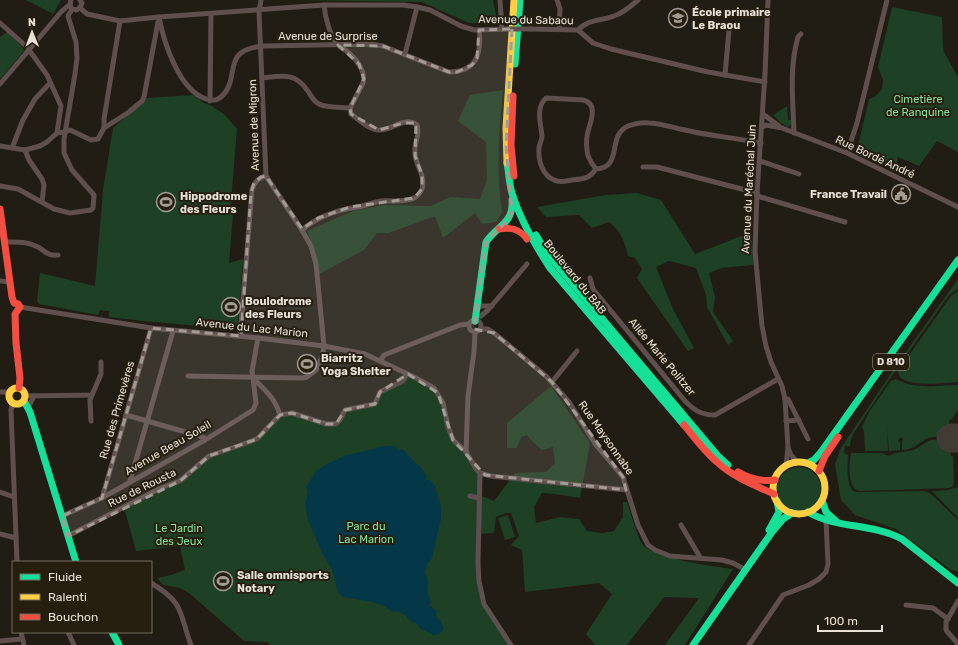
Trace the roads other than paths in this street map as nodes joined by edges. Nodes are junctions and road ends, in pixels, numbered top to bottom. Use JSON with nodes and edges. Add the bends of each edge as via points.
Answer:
{"nodes":[{"id":1,"x":80,"y":0,"type":"edge"},
{"id":2,"x":261,"y":0,"type":"edge"},
{"id":3,"x":289,"y":0,"type":"edge"},
{"id":4,"x":500,"y":0,"type":"edge"},
{"id":5,"x":514,"y":0,"type":"edge"},
{"id":6,"x":520,"y":0,"type":"edge"},
{"id":7,"x":557,"y":0,"type":"edge"},
{"id":8,"x":638,"y":0,"type":"edge"},
{"id":9,"x":768,"y":0,"type":"edge"},
{"id":10,"x":887,"y":0,"type":"edge"},
{"id":11,"x":71,"y":5,"type":"edge"},
{"id":12,"x":324,"y":5,"type":"junction"},
{"id":13,"x":288,"y":7,"type":"junction"},
{"id":14,"x":418,"y":7,"type":"junction"},
{"id":15,"x":80,"y":8,"type":"junction"},
{"id":16,"x":260,"y":10,"type":"junction"},
{"id":17,"x":61,"y":12,"type":"junction"},
{"id":18,"x":211,"y":14,"type":"junction"},
{"id":19,"x":68,"y":16,"type":"junction"},
{"id":20,"x":159,"y":17,"type":"junction"},
{"id":21,"x":120,"y":21,"type":"junction"},
{"id":22,"x":0,"y":22,"type":"edge"},
{"id":23,"x":505,"y":29,"type":"junction"},
{"id":24,"x":559,"y":29,"type":"junction"},
{"id":25,"x":479,"y":30,"type":"junction"},
{"id":26,"x":578,"y":30,"type":"junction"},
{"id":27,"x":729,"y":30,"type":"dead end"},
{"id":28,"x":801,"y":34,"type":"dead end"},
{"id":29,"x":338,"y":45,"type":"junction"},
{"id":30,"x":261,"y":46,"type":"junction"},
{"id":31,"x":29,"y":50,"type":"junction"},
{"id":32,"x":405,"y":54,"type":"junction"},
{"id":33,"x":725,"y":75,"type":"junction"},
{"id":34,"x":262,"y":78,"type":"junction"},
{"id":35,"x":765,"y":82,"type":"junction"},
{"id":36,"x":50,"y":83,"type":"junction"},
{"id":37,"x":0,"y":84,"type":"edge"},
{"id":38,"x":210,"y":101,"type":"junction"},
{"id":39,"x":61,"y":106,"type":"junction"},
{"id":40,"x":70,"y":108,"type":"junction"},
{"id":41,"x":350,"y":108,"type":"junction"},
{"id":42,"x":763,"y":114,"type":"junction"},
{"id":43,"x":762,"y":127,"type":"junction"},
{"id":44,"x":104,"y":128,"type":"junction"},
{"id":45,"x":782,"y":128,"type":"junction"},
{"id":46,"x":65,"y":132,"type":"junction"},
{"id":47,"x":57,"y":133,"type":"junction"},
{"id":48,"x":794,"y":133,"type":"junction"},
{"id":49,"x":761,"y":143,"type":"junction"},
{"id":50,"x":0,"y":146,"type":"edge"},
{"id":51,"x":12,"y":148,"type":"junction"},
{"id":52,"x":25,"y":150,"type":"junction"},
{"id":53,"x":847,"y":153,"type":"junction"},
{"id":54,"x":760,"y":161,"type":"junction"},
{"id":55,"x":643,"y":167,"type":"dead end"},
{"id":56,"x":596,"y":169,"type":"junction"},
{"id":57,"x":799,"y":174,"type":"dead end"},
{"id":58,"x":266,"y":176,"type":"junction"},
{"id":59,"x":0,"y":186,"type":"edge"},
{"id":60,"x":512,"y":193,"type":"junction"},
{"id":61,"x":757,"y":195,"type":"junction"},
{"id":62,"x":42,"y":202,"type":"junction"},
{"id":63,"x":956,"y":206,"type":"edge"},
{"id":64,"x":0,"y":209,"type":"edge"},
{"id":65,"x":844,"y":222,"type":"dead end"},
{"id":66,"x":498,"y":229,"type":"junction"},
{"id":67,"x":302,"y":230,"type":"junction"},
{"id":68,"x":4,"y":242,"type":"junction"},
{"id":69,"x":58,"y":255,"type":"dead end"},
{"id":70,"x":958,"y":260,"type":"edge"},
{"id":71,"x":528,"y":264,"type":"dead end"},
{"id":72,"x":550,"y":268,"type":"junction"},
{"id":73,"x":958,"y":269,"type":"edge"},
{"id":74,"x":590,"y":278,"type":"dead end"},
{"id":75,"x":0,"y":281,"type":"edge"},
{"id":76,"x":10,"y":282,"type":"junction"},
{"id":77,"x":492,"y":306,"type":"junction"},
{"id":78,"x":17,"y":307,"type":"junction"},
{"id":79,"x":477,"y":316,"type":"junction"},
{"id":80,"x":151,"y":328,"type":"junction"},
{"id":81,"x":173,"y":331,"type":"junction"},
{"id":82,"x":475,"y":332,"type":"junction"},
{"id":83,"x":240,"y":336,"type":"junction"},
{"id":84,"x":258,"y":338,"type":"junction"},
{"id":85,"x":324,"y":346,"type":"junction"},
{"id":86,"x":578,"y":351,"type":"dead end"},
{"id":87,"x":380,"y":361,"type":"junction"},
{"id":88,"x":101,"y":362,"type":"dead end"},
{"id":89,"x":407,"y":374,"type":"junction"},
{"id":90,"x":188,"y":376,"type":"dead end"},
{"id":91,"x":253,"y":378,"type":"junction"},
{"id":92,"x":778,"y":378,"type":"junction"},
{"id":93,"x":552,"y":382,"type":"junction"},
{"id":94,"x":19,"y":388,"type":"junction"},
{"id":95,"x":0,"y":392,"type":"edge"},
{"id":96,"x":9,"y":392,"type":"junction"},
{"id":97,"x":92,"y":395,"type":"junction"},
{"id":98,"x":34,"y":396,"type":"junction"},
{"id":99,"x":24,"y":398,"type":"junction"},
{"id":100,"x":785,"y":399,"type":"junction"},
{"id":101,"x":13,"y":403,"type":"junction"},
{"id":102,"x":28,"y":408,"type":"junction"},
{"id":103,"x":126,"y":415,"type":"junction"},
{"id":104,"x":280,"y":415,"type":"junction"},
{"id":105,"x":798,"y":420,"type":"junction"},
{"id":106,"x":91,"y":421,"type":"dead end"},
{"id":107,"x":147,"y":421,"type":"junction"},
{"id":108,"x":786,"y":421,"type":"junction"},
{"id":109,"x":808,"y":439,"type":"dead end"},
{"id":110,"x":205,"y":440,"type":"junction"},
{"id":111,"x":788,"y":447,"type":"junction"},
{"id":112,"x":466,"y":452,"type":"junction"},
{"id":113,"x":797,"y":462,"type":"junction"},
{"id":114,"x":808,"y":463,"type":"junction"},
{"id":115,"x":786,"y":466,"type":"junction"},
{"id":116,"x":819,"y":471,"type":"junction"},
{"id":117,"x":480,"y":473,"type":"junction"},
{"id":118,"x":775,"y":480,"type":"junction"},
{"id":119,"x":130,"y":481,"type":"junction"},
{"id":120,"x":626,"y":490,"type":"junction"},
{"id":121,"x":0,"y":492,"type":"edge"},
{"id":122,"x":470,"y":496,"type":"dead end"},
{"id":123,"x":14,"y":497,"type":"junction"},
{"id":124,"x":102,"y":498,"type":"junction"},
{"id":125,"x":479,"y":498,"type":"junction"},
{"id":126,"x":776,"y":498,"type":"junction"},
{"id":127,"x":822,"y":500,"type":"junction"},
{"id":128,"x":808,"y":512,"type":"junction"},
{"id":129,"x":792,"y":513,"type":"junction"},
{"id":130,"x":62,"y":516,"type":"junction"},
{"id":131,"x":826,"y":520,"type":"junction"},
{"id":132,"x":844,"y":524,"type":"junction"},
{"id":133,"x":681,"y":525,"type":"dead end"},
{"id":134,"x":0,"y":534,"type":"edge"},
{"id":135,"x":68,"y":536,"type":"junction"},
{"id":136,"x":16,"y":538,"type":"junction"},
{"id":137,"x":700,"y":557,"type":"junction"},
{"id":138,"x":17,"y":561,"type":"edge"},
{"id":139,"x":76,"y":561,"type":"edge"},
{"id":140,"x":744,"y":569,"type":"junction"},
{"id":141,"x":958,"y":583,"type":"edge"},
{"id":142,"x":152,"y":584,"type":"edge"},
{"id":143,"x":735,"y":585,"type":"junction"},
{"id":144,"x":958,"y":601,"type":"edge"},
{"id":145,"x":906,"y":605,"type":"dead end"},
{"id":146,"x":948,"y":619,"type":"junction"},
{"id":147,"x":68,"y":633,"type":"edge"},
{"id":148,"x":113,"y":633,"type":"edge"},
{"id":149,"x":0,"y":641,"type":"edge"},
{"id":150,"x":23,"y":642,"type":"edge"},
{"id":151,"x":958,"y":644,"type":"edge"},
{"id":152,"x":74,"y":645,"type":"edge"},
{"id":153,"x":119,"y":645,"type":"edge"},
{"id":154,"x":190,"y":645,"type":"edge"},
{"id":155,"x":511,"y":645,"type":"edge"},
{"id":156,"x":693,"y":645,"type":"edge"},
{"id":157,"x":749,"y":645,"type":"edge"}],
"edges":[{"from":1,"to":15,"type":"street"},
{"from":2,"to":16,"type":"street","name":"Avenue de Migron"},
{"from":3,"to":13,"type":"street"},
{"from":4,"to":23,"type":"street"},
{"from":5,"to":60,"type":"main road","name":"Boulevard du BAB","via":[[506,128],[506,162]]},
{"from":6,"to":118,"type":"main road","name":"Boulevard du BAB","via":[[511,145],[517,191],[530,225],[551,258],[718,456],[737,472],[751,479]]},
{"from":7,"to":24,"type":"street","via":[[560,9]]},
{"from":8,"to":26,"type":"street","via":[[621,13],[588,22]]},
{"from":9,"to":35,"type":"street","name":"Avenue du Maréchal Juin"},
{"from":10,"to":53,"type":"street","via":[[857,123]]},
{"from":11,"to":15,"type":"street","via":[[76,10]]},
{"from":11,"to":17,"type":"street"},
{"from":11,"to":19,"type":"street"},
{"from":12,"to":13,"type":"street","name":"Avenue du Sabaou"},
{"from":12,"to":14,"type":"street","name":"Avenue du Sabaou"},
{"from":12,"to":29,"type":"street","via":[[324,16]]},
{"from":13,"to":16,"type":"street","name":"Avenue du Sabaou"},
{"from":14,"to":25,"type":"street","name":"Avenue du Sabaou","via":[[461,26]]},
{"from":14,"to":32,"type":"street"},
{"from":15,"to":21,"type":"street","name":"Avenue du Sabaou","via":[[87,14]]},
{"from":16,"to":18,"type":"street","name":"Avenue du Sabaou"},
{"from":16,"to":30,"type":"street","name":"Avenue de Migron"},
{"from":17,"to":19,"type":"street"},
{"from":17,"to":31,"type":"street"},
{"from":18,"to":20,"type":"street","name":"Avenue du Sabaou"},
{"from":18,"to":38,"type":"street"},
{"from":19,"to":40,"type":"street","via":[[76,42]]},
{"from":20,"to":21,"type":"street","name":"Avenue du Sabaou"},
{"from":20,"to":38,"type":"street","via":[[164,40],[185,83],[200,97]]},
{"from":20,"to":44,"type":"street","via":[[144,97],[129,112]]},
{"from":21,"to":44,"type":"street"},
{"from":22,"to":31,"type":"street"},
{"from":23,"to":24,"type":"street","name":"Avenue du Sabaou","bridge":true},
{"from":23,"to":25,"type":"street","name":"Avenue du Sabaou"},
{"from":24,"to":26,"type":"street","name":"Avenue du Sabaou"},
{"from":25,"to":32,"type":"street","name":"Avenue de Surprise","via":[[480,48],[477,58],[464,70],[449,72]]},
{"from":26,"to":33,"type":"street","name":"Avenue du Sabaou","via":[[600,46]]},
{"from":27,"to":33,"type":"street"},
{"from":28,"to":48,"type":"street","via":[[798,37],[794,58]]},
{"from":29,"to":30,"type":"street","name":"Avenue de Surprise"},
{"from":29,"to":32,"type":"street","name":"Avenue de Surprise","via":[[371,44]]},
{"from":29,"to":41,"type":"street","via":[[359,64],[364,79]]},
{"from":30,"to":34,"type":"street","name":"Avenue de Migron"},
{"from":30,"to":38,"type":"street","name":"Avenue de Surprise","via":[[241,53],[232,68],[228,89],[216,100]]},
{"from":31,"to":36,"type":"street"},
{"from":31,"to":37,"type":"street"},
{"from":33,"to":35,"type":"street","name":"Avenue du Sabaou"},
{"from":34,"to":41,"type":"street","via":[[290,76],[299,80],[321,106]]},
{"from":34,"to":58,"type":"street","name":"Avenue de Migron"},
{"from":35,"to":42,"type":"street","name":"Avenue du Maréchal Juin"},
{"from":36,"to":39,"type":"street"},
{"from":36,"to":51,"type":"street","via":[[35,99]]},
{"from":39,"to":40,"type":"street"},
{"from":39,"to":47,"type":"street"},
{"from":40,"to":46,"type":"street"},
{"from":41,"to":67,"type":"street","via":[[351,114],[373,129],[385,130],[403,122],[417,125],[419,129],[414,144],[415,156],[423,182],[419,196],[404,201],[380,201],[350,207],[318,218]]},
{"from":42,"to":43,"type":"street","name":"Avenue du Maréchal Juin"},
{"from":42,"to":45,"type":"street","name":"Rue Bordé André"},
{"from":43,"to":45,"type":"street","name":"Rue Bordé André","via":[[766,125]]},
{"from":43,"to":49,"type":"street","name":"Avenue du Maréchal Juin"},
{"from":44,"to":46,"type":"street","via":[[100,136],[94,140],[70,130]]},
{"from":45,"to":48,"type":"street","name":"Rue Bordé André"},
{"from":46,"to":47,"type":"street"},
{"from":46,"to":62,"type":"street","via":[[64,153],[67,162],[94,195],[93,208],[70,213],[54,209]]},
{"from":47,"to":52,"type":"street","via":[[48,142]]},
{"from":48,"to":53,"type":"street","name":"Rue Bordé André"},
{"from":49,"to":54,"type":"street","name":"Avenue du Maréchal Juin"},
{"from":49,"to":56,"type":"street","via":[[647,122],[621,131],[608,166]]},
{"from":50,"to":51,"type":"street"},
{"from":51,"to":52,"type":"street"},
{"from":52,"to":62,"type":"street","via":[[44,185]]},
{"from":53,"to":63,"type":"street","name":"Rue Bordé André"},
{"from":54,"to":57,"type":"street"},
{"from":54,"to":61,"type":"street","name":"Avenue du Maréchal Juin"},
{"from":55,"to":61,"type":"street","via":[[657,168]]},
{"from":56,"to":56,"type":"street","via":[[586,148],[592,123],[591,104],[583,100],[546,98],[540,105],[541,168],[559,182],[586,178]]},
{"from":58,"to":67,"type":"street","name":"Avenue de Migron"},
{"from":58,"to":83,"type":"street","via":[[254,183],[251,193]]},
{"from":59,"to":62,"type":"street","via":[[18,189]]},
{"from":60,"to":66,"type":"main road","via":[[510,218]]},
{"from":60,"to":72,"type":"main road","name":"Boulevard du BAB","via":[[528,234]]},
{"from":61,"to":65,"type":"street"},
{"from":61,"to":92,"type":"street","name":"Avenue du Maréchal Juin","via":[[755,252],[762,326],[767,351]]},
{"from":64,"to":68,"type":"main road"},
{"from":66,"to":72,"type":"main road","via":[[507,227],[520,230]]},
{"from":66,"to":79,"type":"main road","via":[[486,242]]},
{"from":67,"to":85,"type":"street","name":"Avenue de Migron","via":[[311,246],[316,264]]},
{"from":68,"to":69,"type":"street","via":[[20,241],[38,247],[48,255]]},
{"from":68,"to":76,"type":"main road"},
{"from":70,"to":114,"type":"main road","number":"D 810","via":[[825,446],[814,460]]},
{"from":71,"to":77,"type":"street"},
{"from":72,"to":126,"type":"main road","name":"Boulevard du BAB","via":[[715,461],[733,476]]},
{"from":73,"to":116,"type":"main road","number":"D 810","via":[[834,443]]},
{"from":74,"to":92,"type":"street","name":"Allée Marie Politzer","via":[[592,289],[695,411],[715,415]]},
{"from":75,"to":76,"type":"street"},
{"from":76,"to":78,"type":"main road"},
{"from":77,"to":79,"type":"street"},
{"from":77,"to":79,"type":"street"},
{"from":78,"to":80,"type":"street","name":"Avenue du Lac Marion"},
{"from":78,"to":94,"type":"main road","via":[[15,330]]},
{"from":79,"to":82,"type":"street"},
{"from":79,"to":82,"type":"street","via":[[470,330]]},
{"from":79,"to":87,"type":"street","via":[[384,355]]},
{"from":79,"to":93,"type":"street","name":"Rue Maysonnabe","via":[[488,329]]},
{"from":80,"to":81,"type":"street","name":"Avenue du Lac Marion"},
{"from":80,"to":103,"type":"street","name":"Rue des Primevères"},
{"from":81,"to":83,"type":"street","name":"Avenue du Lac Marion"},
{"from":81,"to":107,"type":"street"},
{"from":82,"to":112,"type":"street","via":[[468,396]]},
{"from":83,"to":84,"type":"street","name":"Avenue du Lac Marion"},
{"from":84,"to":85,"type":"street","name":"Avenue du Lac Marion"},
{"from":84,"to":91,"type":"street"},
{"from":85,"to":87,"type":"street","name":"Avenue du Lac Marion","via":[[365,354]]},
{"from":85,"to":91,"type":"street","via":[[319,365],[307,377]]},
{"from":86,"to":93,"type":"street"},
{"from":87,"to":89,"type":"street","name":"Avenue du Lac Marion"},
{"from":88,"to":97,"type":"street","via":[[101,374]]},
{"from":89,"to":104,"type":"street","via":[[403,380],[380,392],[375,404],[345,410],[336,424],[326,424],[292,413]]},
{"from":89,"to":112,"type":"street","name":"Avenue du Lac Marion","via":[[430,385],[438,393],[450,434]]},
{"from":90,"to":91,"type":"street"},
{"from":91,"to":104,"type":"street","via":[[277,404]]},
{"from":91,"to":110,"type":"street","name":"Avenue Beau Soleil","via":[[256,403],[253,410]]},
{"from":92,"to":100,"type":"street","name":"Avenue du Maréchal Juin"},
{"from":93,"to":120,"type":"street","name":"Rue Maysonnabe","via":[[576,411],[596,445],[623,477]]},
{"from":94,"to":96,"type":"main road","via":[[13,388]]},
{"from":94,"to":99,"type":"main road","via":[[23,391]]},
{"from":95,"to":96,"type":"street"},
{"from":96,"to":101,"type":"main road","via":[[8,397]]},
{"from":97,"to":98,"type":"street"},
{"from":97,"to":106,"type":"street"},
{"from":98,"to":99,"type":"street"},
{"from":98,"to":102,"type":"street"},
{"from":99,"to":101,"type":"main road","via":[[20,404]]},
{"from":99,"to":102,"type":"main road"},
{"from":100,"to":105,"type":"street","name":"Avenue du Maréchal Juin","via":[[788,399]]},
{"from":100,"to":108,"type":"street","name":"Avenue du Maréchal Juin"},
{"from":101,"to":123,"type":"street","via":[[11,410]]},
{"from":102,"to":130,"type":"main road"},
{"from":103,"to":107,"type":"street"},
{"from":103,"to":124,"type":"street","name":"Rue des Primevères"},
{"from":104,"to":135,"type":"street","name":"Rue de Rousta","via":[[257,439],[209,456],[180,481],[161,488]]},
{"from":105,"to":108,"type":"street"},
{"from":105,"to":109,"type":"street","name":"Avenue du Maréchal Juin"},
{"from":107,"to":110,"type":"street","via":[[203,437]]},
{"from":107,"to":119,"type":"street"},
{"from":108,"to":111,"type":"street","name":"Avenue du Maréchal Juin"},
{"from":110,"to":119,"type":"street","name":"Avenue Beau Soleil"},
{"from":111,"to":113,"type":"street","name":"Avenue du Maréchal Juin","via":[[791,456]]},
{"from":111,"to":115,"type":"street","name":"Avenue du Maréchal Juin"},
{"from":112,"to":117,"type":"street","name":"Avenue du Lac Marion"},
{"from":113,"to":114,"type":"main road"},
{"from":113,"to":115,"type":"main road"},
{"from":114,"to":116,"type":"main road"},
{"from":115,"to":118,"type":"main road","via":[[777,474]]},
{"from":116,"to":127,"type":"main road","via":[[825,485]]},
{"from":117,"to":120,"type":"street"},
{"from":117,"to":125,"type":"street"},
{"from":118,"to":126,"type":"main road"},
{"from":119,"to":124,"type":"street","name":"Avenue Beau Soleil"},
{"from":120,"to":137,"type":"street","name":"Rue Maysonnabe","via":[[648,545],[670,556]]},
{"from":121,"to":123,"type":"street"},
{"from":122,"to":125,"type":"street"},
{"from":123,"to":136,"type":"street"},
{"from":124,"to":130,"type":"street","name":"Avenue Beau Soleil"},
{"from":125,"to":155,"type":"street","via":[[478,563],[484,604]]},
{"from":126,"to":129,"type":"main road"},
{"from":126,"to":140,"type":"main road","via":[[779,512]]},
{"from":127,"to":128,"type":"main road","via":[[816,508]]},
{"from":127,"to":132,"type":"main road","via":[[830,518]]},
{"from":128,"to":129,"type":"main road"},
{"from":128,"to":131,"type":"main road"},
{"from":129,"to":143,"type":"main road","via":[[772,532]]},
{"from":130,"to":135,"type":"main road"},
{"from":131,"to":132,"type":"main road"},
{"from":131,"to":157,"type":"street","via":[[826,572],[809,585],[783,595]]},
{"from":132,"to":141,"type":"main road","via":[[893,533]]},
{"from":133,"to":137,"type":"street"},
{"from":134,"to":136,"type":"street"},
{"from":135,"to":139,"type":"main road"},
{"from":136,"to":138,"type":"street"},
{"from":137,"to":140,"type":"street","name":"Rue Maysonnabe","via":[[728,561]]},
{"from":140,"to":143,"type":"main road"},
{"from":142,"to":154,"type":"street","via":[[163,590],[178,606]]},
{"from":143,"to":156,"type":"main road"},
{"from":144,"to":146,"type":"street"},
{"from":145,"to":146,"type":"street","via":[[933,608]]},
{"from":146,"to":151,"type":"street","via":[[946,630]]},
{"from":147,"to":152,"type":"street"},
{"from":148,"to":153,"type":"main road"},
{"from":149,"to":150,"type":"street"}]}
